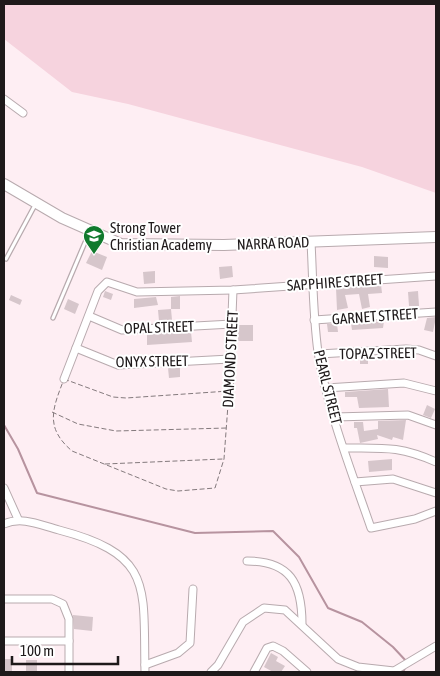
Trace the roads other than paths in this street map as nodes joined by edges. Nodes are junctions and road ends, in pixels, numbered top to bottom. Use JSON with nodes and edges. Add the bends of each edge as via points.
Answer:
{"nodes":[{"id":1,"x":4,"y":98,"type":"edge"},
{"id":2,"x":23,"y":114,"type":"dead end"},
{"id":3,"x":4,"y":184,"type":"edge"},
{"id":4,"x":36,"y":202,"type":"junction"},
{"id":5,"x":90,"y":230,"type":"junction"},
{"id":6,"x":436,"y":237,"type":"edge"},
{"id":7,"x":311,"y":242,"type":"junction"},
{"id":8,"x":6,"y":259,"type":"dead end"},
{"id":9,"x":436,"y":276,"type":"edge"},
{"id":10,"x":312,"y":283,"type":"junction"},
{"id":11,"x":233,"y":290,"type":"junction"},
{"id":12,"x":436,"y":312,"type":"edge"},
{"id":13,"x":88,"y":316,"type":"junction"},
{"id":14,"x":53,"y":318,"type":"dead end"},
{"id":15,"x":314,"y":320,"type":"junction"},
{"id":16,"x":232,"y":324,"type":"junction"},
{"id":17,"x":76,"y":348,"type":"junction"},
{"id":18,"x":319,"y":354,"type":"junction"},
{"id":19,"x":436,"y":356,"type":"edge"},
{"id":20,"x":230,"y":359,"type":"junction"},
{"id":21,"x":64,"y":379,"type":"road end"},
{"id":22,"x":326,"y":388,"type":"junction"},
{"id":23,"x":229,"y":391,"type":"road end"},
{"id":24,"x":436,"y":391,"type":"edge"},
{"id":25,"x":334,"y":417,"type":"junction"},
{"id":26,"x":436,"y":425,"type":"edge"},
{"id":27,"x":345,"y":448,"type":"junction"},
{"id":28,"x":436,"y":462,"type":"edge"},
{"id":29,"x":355,"y":482,"type":"junction"},
{"id":30,"x":4,"y":488,"type":"edge"},
{"id":31,"x":436,"y":493,"type":"edge"},
{"id":32,"x":436,"y":510,"type":"edge"},
{"id":33,"x":18,"y":519,"type":"junction"},
{"id":34,"x":4,"y":524,"type":"edge"},
{"id":35,"x":247,"y":561,"type":"dead end"},
{"id":36,"x":193,"y":589,"type":"dead end"},
{"id":37,"x":4,"y":599,"type":"edge"},
{"id":38,"x":302,"y":624,"type":"junction"},
{"id":39,"x":69,"y":640,"type":"junction"},
{"id":40,"x":4,"y":641,"type":"edge"},
{"id":41,"x":436,"y":646,"type":"edge"},
{"id":42,"x":145,"y":669,"type":"edge"},
{"id":43,"x":68,"y":672,"type":"edge"},
{"id":44,"x":211,"y":672,"type":"edge"},
{"id":45,"x":254,"y":672,"type":"edge"},
{"id":46,"x":306,"y":672,"type":"edge"}],
"edges":[{"from":1,"to":2,"type":"street"},
{"from":3,"to":4,"type":"street","name":"NARRA ROAD"},
{"from":4,"to":5,"type":"street","name":"NARRA ROAD"},
{"from":4,"to":8,"type":"lane"},
{"from":5,"to":7,"type":"street","name":"NARRA ROAD","via":[[121,244]]},
{"from":5,"to":14,"type":"lane"},
{"from":6,"to":7,"type":"street","name":"NARRA ROAD"},
{"from":7,"to":10,"type":"street","name":"PEARL STREET"},
{"from":9,"to":10,"type":"street","name":"SAPPHIRE STREET"},
{"from":10,"to":11,"type":"street","name":"SAPPHIRE STREET"},
{"from":10,"to":15,"type":"street","name":"PEARL STREET"},
{"from":11,"to":13,"type":"street","name":"SAPPHIRE STREET","via":[[137,292],[107,282],[100,288]]},
{"from":11,"to":16,"type":"street","name":"DIAMOND STREET"},
{"from":12,"to":15,"type":"street","name":"GARNET STREET"},
{"from":13,"to":16,"type":"street","name":"OPAL STREET","via":[[122,330]]},
{"from":13,"to":17,"type":"street"},
{"from":15,"to":18,"type":"street","name":"PEARL STREET"},
{"from":16,"to":20,"type":"street","name":"DIAMOND STREET"},
{"from":17,"to":20,"type":"street","name":"ONYX STREET","via":[[118,365]]},
{"from":17,"to":21,"type":"street"},
{"from":18,"to":19,"type":"street","name":"TOPAZ STREET","via":[[406,349]]},
{"from":18,"to":22,"type":"street","name":"PEARL STREET"},
{"from":20,"to":23,"type":"street","name":"DIAMOND STREET"},
{"from":22,"to":24,"type":"street","via":[[404,383]]},
{"from":22,"to":25,"type":"street","name":"PEARL STREET"},
{"from":25,"to":26,"type":"street","via":[[408,415]]},
{"from":25,"to":27,"type":"street","name":"PEARL STREET"},
{"from":27,"to":28,"type":"street","via":[[405,450]]},
{"from":27,"to":29,"type":"street","name":"PEARL STREET"},
{"from":29,"to":31,"type":"street","via":[[394,479]]},
{"from":29,"to":32,"type":"street","name":"PEARL STREET","via":[[371,528],[415,520]]},
{"from":30,"to":33,"type":"street"},
{"from":33,"to":34,"type":"street"},
{"from":33,"to":42,"type":"street","via":[[89,538],[109,548],[136,572],[142,588]]},
{"from":35,"to":38,"type":"street","via":[[274,564],[295,581]]},
{"from":36,"to":42,"type":"street","via":[[190,643],[178,653]]},
{"from":37,"to":39,"type":"street","via":[[58,600],[68,611]]},
{"from":38,"to":41,"type":"street","via":[[338,659],[358,667],[394,671]]},
{"from":38,"to":44,"type":"street","via":[[285,610],[264,608],[253,613],[243,622]]},
{"from":39,"to":40,"type":"street"},
{"from":39,"to":43,"type":"street"},
{"from":45,"to":46,"type":"street","via":[[267,648],[273,646]]}]}
